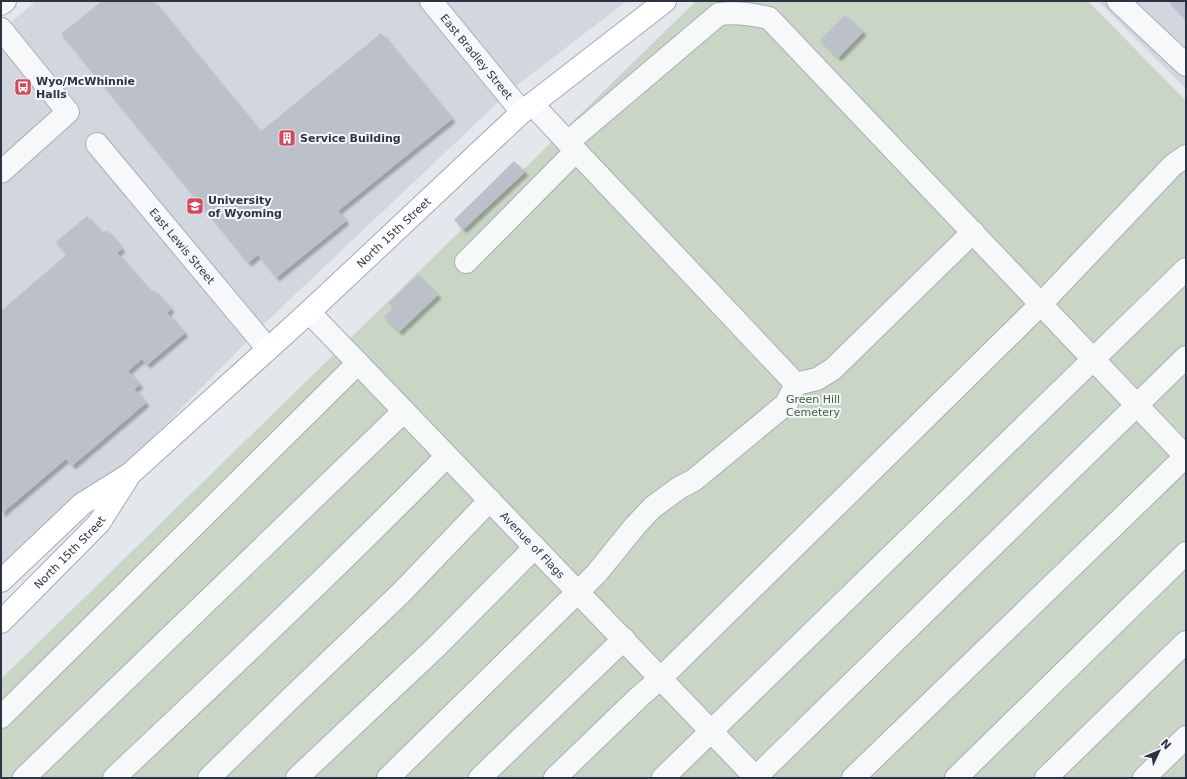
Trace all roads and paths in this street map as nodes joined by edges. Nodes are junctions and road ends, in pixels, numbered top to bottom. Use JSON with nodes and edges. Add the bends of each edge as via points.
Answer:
{"nodes":[{"id":1,"x":5,"y":1,"type":"edge"},
{"id":2,"x":431,"y":1,"type":"edge"},
{"id":3,"x":665,"y":1,"type":"edge"},
{"id":4,"x":1118,"y":1,"type":"edge"},
{"id":5,"x":1,"y":4,"type":"edge"},
{"id":6,"x":1,"y":29,"type":"edge"},
{"id":7,"x":1186,"y":65,"type":"edge"},
{"id":8,"x":527,"y":108,"type":"junction"},
{"id":9,"x":97,"y":144,"type":"dead end"},
{"id":10,"x":572,"y":146,"type":"junction"},
{"id":11,"x":1186,"y":156,"type":"edge"},
{"id":12,"x":1,"y":172,"type":"edge"},
{"id":13,"x":973,"y":232,"type":"junction"},
{"id":14,"x":466,"y":262,"type":"dead end"},
{"id":15,"x":1186,"y":268,"type":"edge"},
{"id":16,"x":1041,"y":304,"type":"junction"},
{"id":17,"x":309,"y":312,"type":"junction"},
{"id":18,"x":268,"y":348,"type":"junction"},
{"id":19,"x":1186,"y":358,"type":"edge"},
{"id":20,"x":1093,"y":359,"type":"junction"},
{"id":21,"x":358,"y":363,"type":"junction"},
{"id":22,"x":796,"y":384,"type":"junction"},
{"id":23,"x":1137,"y":406,"type":"junction"},
{"id":24,"x":404,"y":411,"type":"junction"},
{"id":25,"x":447,"y":456,"type":"junction"},
{"id":26,"x":1186,"y":457,"type":"edge"},
{"id":27,"x":130,"y":474,"type":"junction"},
{"id":28,"x":490,"y":500,"type":"junction"},
{"id":29,"x":535,"y":547,"type":"junction"},
{"id":30,"x":1186,"y":552,"type":"edge"},
{"id":31,"x":1,"y":581,"type":"edge"},
{"id":32,"x":578,"y":592,"type":"junction"},
{"id":33,"x":1,"y":622,"type":"edge"},
{"id":34,"x":624,"y":640,"type":"junction"},
{"id":35,"x":1186,"y":642,"type":"edge"},
{"id":36,"x":660,"y":678,"type":"junction"},
{"id":37,"x":1,"y":718,"type":"edge"},
{"id":38,"x":711,"y":731,"type":"junction"},
{"id":39,"x":1186,"y":737,"type":"edge"},
{"id":40,"x":24,"y":778,"type":"edge"},
{"id":41,"x":114,"y":778,"type":"edge"},
{"id":42,"x":209,"y":778,"type":"edge"},
{"id":43,"x":297,"y":778,"type":"edge"},
{"id":44,"x":388,"y":778,"type":"edge"},
{"id":45,"x":480,"y":778,"type":"edge"},
{"id":46,"x":555,"y":778,"type":"edge"},
{"id":47,"x":663,"y":778,"type":"edge"},
{"id":48,"x":756,"y":778,"type":"edge"},
{"id":49,"x":853,"y":778,"type":"edge"},
{"id":50,"x":956,"y":778,"type":"edge"},
{"id":51,"x":1046,"y":778,"type":"edge"},
{"id":52,"x":1144,"y":778,"type":"edge"}],
"edges":[{"from":1,"to":5,"type":"street"},
{"from":2,"to":8,"type":"street","name":"East Bradley Street"},
{"from":3,"to":8,"type":"main road","name":"North 15th Street"},
{"from":4,"to":7,"type":"street"},
{"from":6,"to":12,"type":"street","via":[[68,112]]},
{"from":8,"to":10,"type":"street","name":"East Bradley Street"},
{"from":8,"to":17,"type":"main road","name":"North 15th Street"},
{"from":9,"to":18,"type":"street","name":"East Lewis Street"},
{"from":10,"to":13,"type":"street","via":[[719,14],[750,13],[769,18]]},
{"from":10,"to":14,"type":"street"},
{"from":10,"to":22,"type":"street","name":"East Bradley Street"},
{"from":11,"to":16,"type":"street","via":[[1173,165]]},
{"from":13,"to":16,"type":"street"},
{"from":13,"to":22,"type":"street","via":[[833,369],[817,379]]},
{"from":15,"to":20,"type":"street"},
{"from":16,"to":20,"type":"street"},
{"from":16,"to":36,"type":"street"},
{"from":17,"to":18,"type":"main road","name":"North 15th Street"},
{"from":17,"to":21,"type":"street","name":"Avenue of Flags"},
{"from":18,"to":27,"type":"main road","name":"North 15th Street"},
{"from":19,"to":23,"type":"street"},
{"from":20,"to":23,"type":"street"},
{"from":20,"to":38,"type":"street"},
{"from":21,"to":24,"type":"street","name":"Avenue of Flags"},
{"from":21,"to":37,"type":"street"},
{"from":22,"to":32,"type":"street","via":[[786,404],[694,480],[653,507]]},
{"from":23,"to":26,"type":"street"},
{"from":23,"to":48,"type":"street"},
{"from":24,"to":25,"type":"street","name":"Avenue of Flags"},
{"from":24,"to":40,"type":"street"},
{"from":25,"to":28,"type":"street","name":"Avenue of Flags"},
{"from":25,"to":41,"type":"street","via":[[372,533]]},
{"from":26,"to":49,"type":"street"},
{"from":27,"to":31,"type":"main road","name":"North 15th Street","via":[[82,504]]},
{"from":27,"to":33,"type":"main road","name":"North 15th Street","via":[[99,523]]},
{"from":28,"to":29,"type":"street","name":"Avenue of Flags"},
{"from":28,"to":42,"type":"street","via":[[400,593]]},
{"from":29,"to":32,"type":"street","name":"Avenue of Flags"},
{"from":29,"to":43,"type":"street","via":[[436,647]]},
{"from":30,"to":50,"type":"street"},
{"from":32,"to":34,"type":"street","name":"Avenue of Flags"},
{"from":32,"to":44,"type":"street"},
{"from":34,"to":36,"type":"street","name":"Avenue of Flags"},
{"from":34,"to":45,"type":"street"},
{"from":35,"to":51,"type":"street"},
{"from":36,"to":38,"type":"street","name":"Avenue of Flags"},
{"from":36,"to":46,"type":"street"},
{"from":38,"to":47,"type":"street"},
{"from":38,"to":48,"type":"street","name":"Avenue of Flags"},
{"from":39,"to":52,"type":"street"}]}
